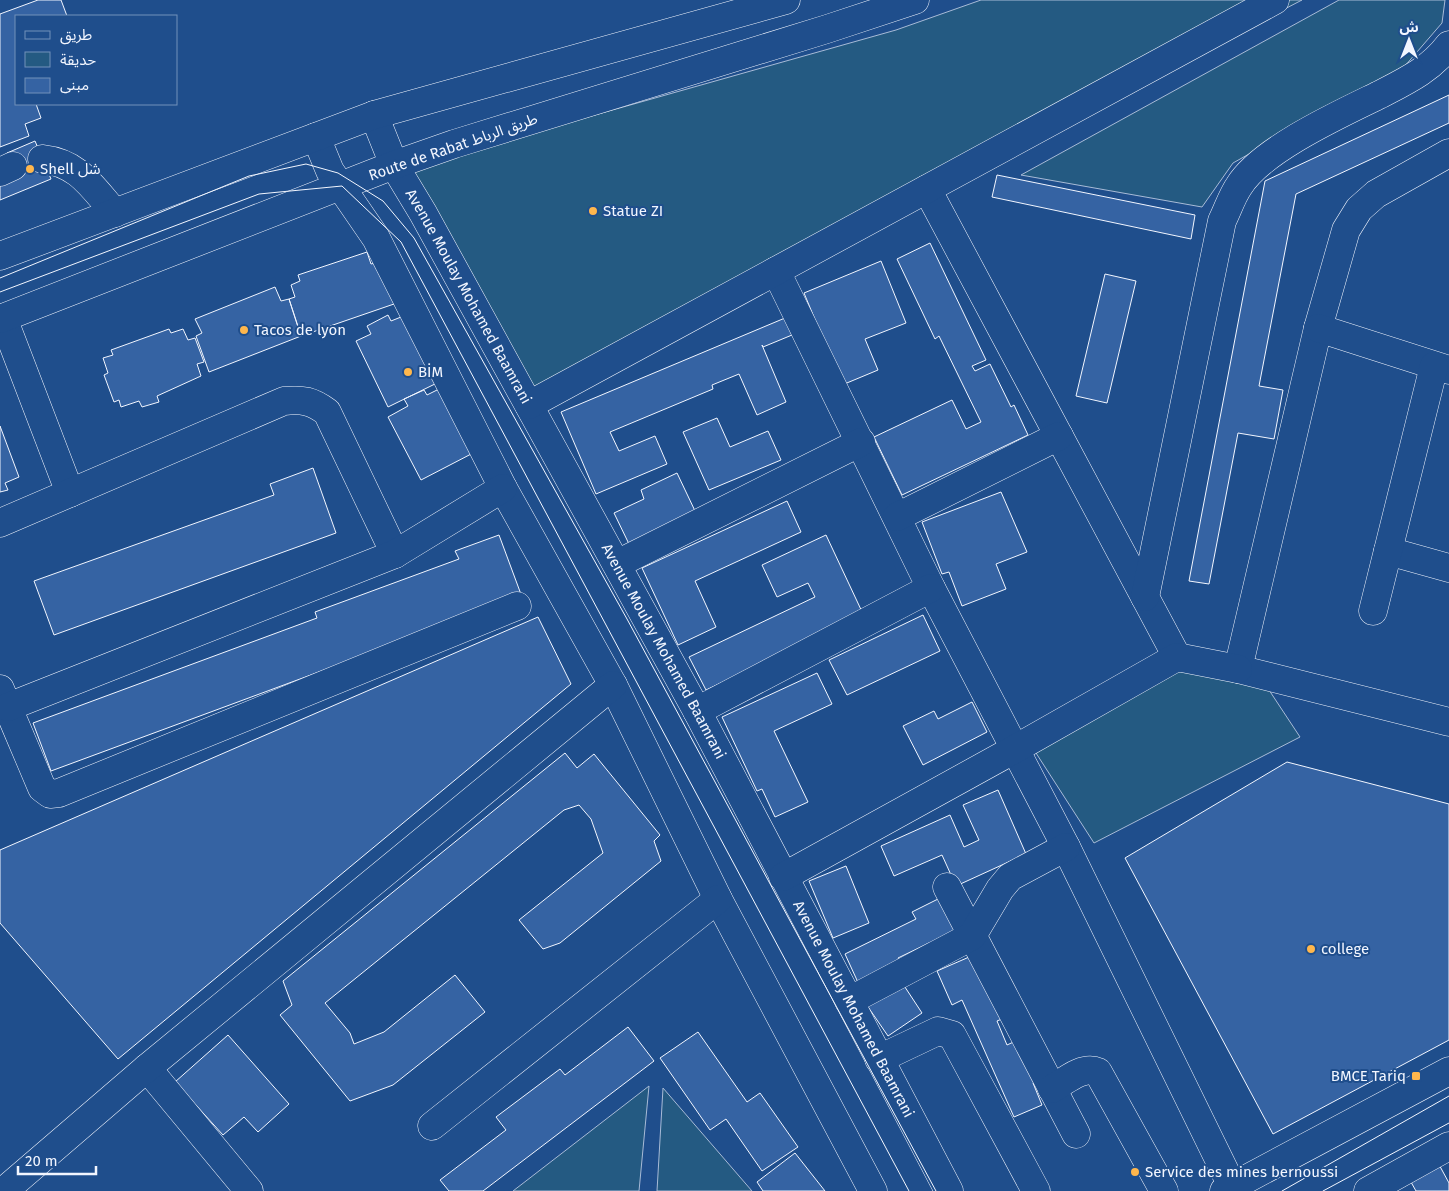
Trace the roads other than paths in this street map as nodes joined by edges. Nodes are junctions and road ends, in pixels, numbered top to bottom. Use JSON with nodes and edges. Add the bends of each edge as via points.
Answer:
{"nodes":[{"id":1,"x":786,"y":0,"type":"edge"},
{"id":2,"x":914,"y":0,"type":"edge"},
{"id":3,"x":1276,"y":0,"type":"edge"},
{"id":4,"x":1449,"y":45,"type":"edge"},
{"id":5,"x":374,"y":115,"type":"junction"},
{"id":6,"x":316,"y":137,"type":"junction"},
{"id":7,"x":1449,"y":153,"type":"edge"},
{"id":8,"x":42,"y":159,"type":"dead end"},
{"id":9,"x":394,"y":165,"type":"junction"},
{"id":10,"x":342,"y":186,"type":"junction"},
{"id":11,"x":927,"y":189,"type":"junction"},
{"id":12,"x":115,"y":213,"type":"junction"},
{"id":13,"x":0,"y":256,"type":"edge"},
{"id":14,"x":776,"y":271,"type":"junction"},
{"id":15,"x":1,"y":318,"type":"edge"},
{"id":16,"x":1318,"y":328,"type":"junction"},
{"id":17,"x":1442,"y":368,"type":"edge"},
{"id":18,"x":529,"y":405,"type":"junction"},
{"id":19,"x":1059,"y":436,"type":"junction"},
{"id":20,"x":861,"y":442,"type":"junction"},
{"id":21,"x":504,"y":488,"type":"junction"},
{"id":22,"x":70,"y":494,"type":"junction"},
{"id":23,"x":897,"y":517,"type":"junction"},
{"id":24,"x":0,"y":523,"type":"edge"},
{"id":25,"x":1388,"y":551,"type":"junction"},
{"id":26,"x":395,"y":554,"type":"junction"},
{"id":27,"x":617,"y":564,"type":"junction"},
{"id":28,"x":1449,"y":568,"type":"edge"},
{"id":29,"x":931,"y":588,"type":"junction"},
{"id":30,"x":1145,"y":597,"type":"junction"},
{"id":31,"x":517,"y":606,"type":"dead end"},
{"id":32,"x":1373,"y":612,"type":"dead end"},
{"id":33,"x":1177,"y":656,"type":"junction"},
{"id":34,"x":1238,"y":669,"type":"junction"},
{"id":35,"x":613,"y":685,"type":"junction"},
{"id":36,"x":4,"y":698,"type":"edge"},
{"id":37,"x":697,"y":712,"type":"junction"},
{"id":38,"x":1449,"y":722,"type":"edge"},
{"id":39,"x":1016,"y":749,"type":"junction"},
{"id":40,"x":1066,"y":847,"type":"junction"},
{"id":41,"x":783,"y":877,"type":"junction"},
{"id":42,"x":947,"y":887,"type":"dead end"},
{"id":43,"x":718,"y":899,"type":"junction"},
{"id":44,"x":972,"y":936,"type":"junction"},
{"id":45,"x":848,"y":1001,"type":"junction"},
{"id":46,"x":879,"y":1059,"type":"junction"},
{"id":47,"x":147,"y":1068,"type":"junction"},
{"id":48,"x":1449,"y":1071,"type":"edge"},
{"id":49,"x":1052,"y":1089,"type":"junction"},
{"id":50,"x":432,"y":1126,"type":"dead end"},
{"id":51,"x":1076,"y":1134,"type":"dead end"},
{"id":52,"x":1449,"y":1146,"type":"edge"},
{"id":53,"x":1228,"y":1189,"type":"edge"},
{"id":54,"x":4,"y":1191,"type":"edge"},
{"id":55,"x":249,"y":1191,"type":"edge"},
{"id":56,"x":873,"y":1191,"type":"edge"},
{"id":57,"x":949,"y":1191,"type":"edge"},
{"id":58,"x":1036,"y":1191,"type":"edge"},
{"id":59,"x":1164,"y":1191,"type":"edge"},
{"id":60,"x":1368,"y":1191,"type":"edge"}],
"edges":[{"from":1,"to":5,"type":"street"},
{"from":2,"to":9,"type":"street","name":"Route de Rabat طريق الرباط"},
{"from":3,"to":11,"type":"street"},
{"from":4,"to":30,"type":"street","via":[[1440,58],[1421,73],[1291,142],[1259,164],[1239,185],[1222,220]]},
{"from":5,"to":6,"type":"street"},
{"from":5,"to":9,"type":"street","name":"Avenue Moulay Mohamed Baamrani"},
{"from":6,"to":10,"type":"street","via":[[330,171]]},
{"from":6,"to":12,"type":"street"},
{"from":7,"to":16,"type":"street","via":[[1376,194],[1359,209],[1346,230]]},
{"from":8,"to":12,"type":"street","via":[[66,164],[78,171]]},
{"from":9,"to":10,"type":"street","name":"Route de Rabat طريق الرباط"},
{"from":9,"to":18,"type":"street","name":"Avenue Moulay Mohamed Baamrani"},
{"from":10,"to":15,"type":"street","name":"Route de Rabat طريق الرباط"},
{"from":10,"to":21,"type":"street","via":[[376,238]]},
{"from":11,"to":14,"type":"street"},
{"from":11,"to":19,"type":"street"},
{"from":12,"to":13,"type":"street"},
{"from":14,"to":18,"type":"street"},
{"from":14,"to":20,"type":"street"},
{"from":15,"to":22,"type":"street"},
{"from":16,"to":17,"type":"street"},
{"from":16,"to":34,"type":"street"},
{"from":17,"to":25,"type":"street"},
{"from":18,"to":27,"type":"street","name":"Avenue Moulay Mohamed Baamrani"},
{"from":19,"to":23,"type":"street"},
{"from":19,"to":30,"type":"street"},
{"from":20,"to":23,"type":"street"},
{"from":20,"to":27,"type":"street"},
{"from":21,"to":26,"type":"street"},
{"from":21,"to":35,"type":"street"},
{"from":22,"to":24,"type":"street"},
{"from":22,"to":26,"type":"street","via":[[284,401],[302,399],[327,412]]},
{"from":23,"to":29,"type":"street"},
{"from":25,"to":28,"type":"street"},
{"from":25,"to":32,"type":"street"},
{"from":26,"to":36,"type":"street"},
{"from":27,"to":37,"type":"street","name":"Avenue Moulay Mohamed Baamrani"},
{"from":29,"to":37,"type":"street"},
{"from":29,"to":39,"type":"street"},
{"from":30,"to":33,"type":"street"},
{"from":31,"to":36,"type":"street","via":[[59,793],[50,794],[42,788]]},
{"from":33,"to":34,"type":"street"},
{"from":33,"to":39,"type":"street"},
{"from":34,"to":38,"type":"street"},
{"from":35,"to":43,"type":"street"},
{"from":35,"to":47,"type":"street"},
{"from":37,"to":41,"type":"street","name":"Avenue Moulay Mohamed Baamrani"},
{"from":39,"to":40,"type":"street"},
{"from":39,"to":41,"type":"street"},
{"from":40,"to":44,"type":"street","via":[[1010,877]]},
{"from":40,"to":53,"type":"street"},
{"from":41,"to":45,"type":"street","name":"Avenue Moulay Mohamed Baamrani"},
{"from":42,"to":44,"type":"street"},
{"from":43,"to":50,"type":"street"},
{"from":43,"to":56,"type":"street"},
{"from":44,"to":45,"type":"street"},
{"from":44,"to":49,"type":"street"},
{"from":45,"to":46,"type":"street","name":"Avenue Moulay Mohamed Baamrani"},
{"from":46,"to":57,"type":"street","name":"Avenue Moulay Mohamed Baamrani"},
{"from":46,"to":58,"type":"street","via":[[938,1031],[952,1034]]},
{"from":47,"to":54,"type":"street"},
{"from":47,"to":55,"type":"street"},
{"from":48,"to":53,"type":"street"},
{"from":49,"to":51,"type":"street"},
{"from":49,"to":59,"type":"street","via":[[1083,1071],[1098,1072]]},
{"from":52,"to":60,"type":"street"}]}
